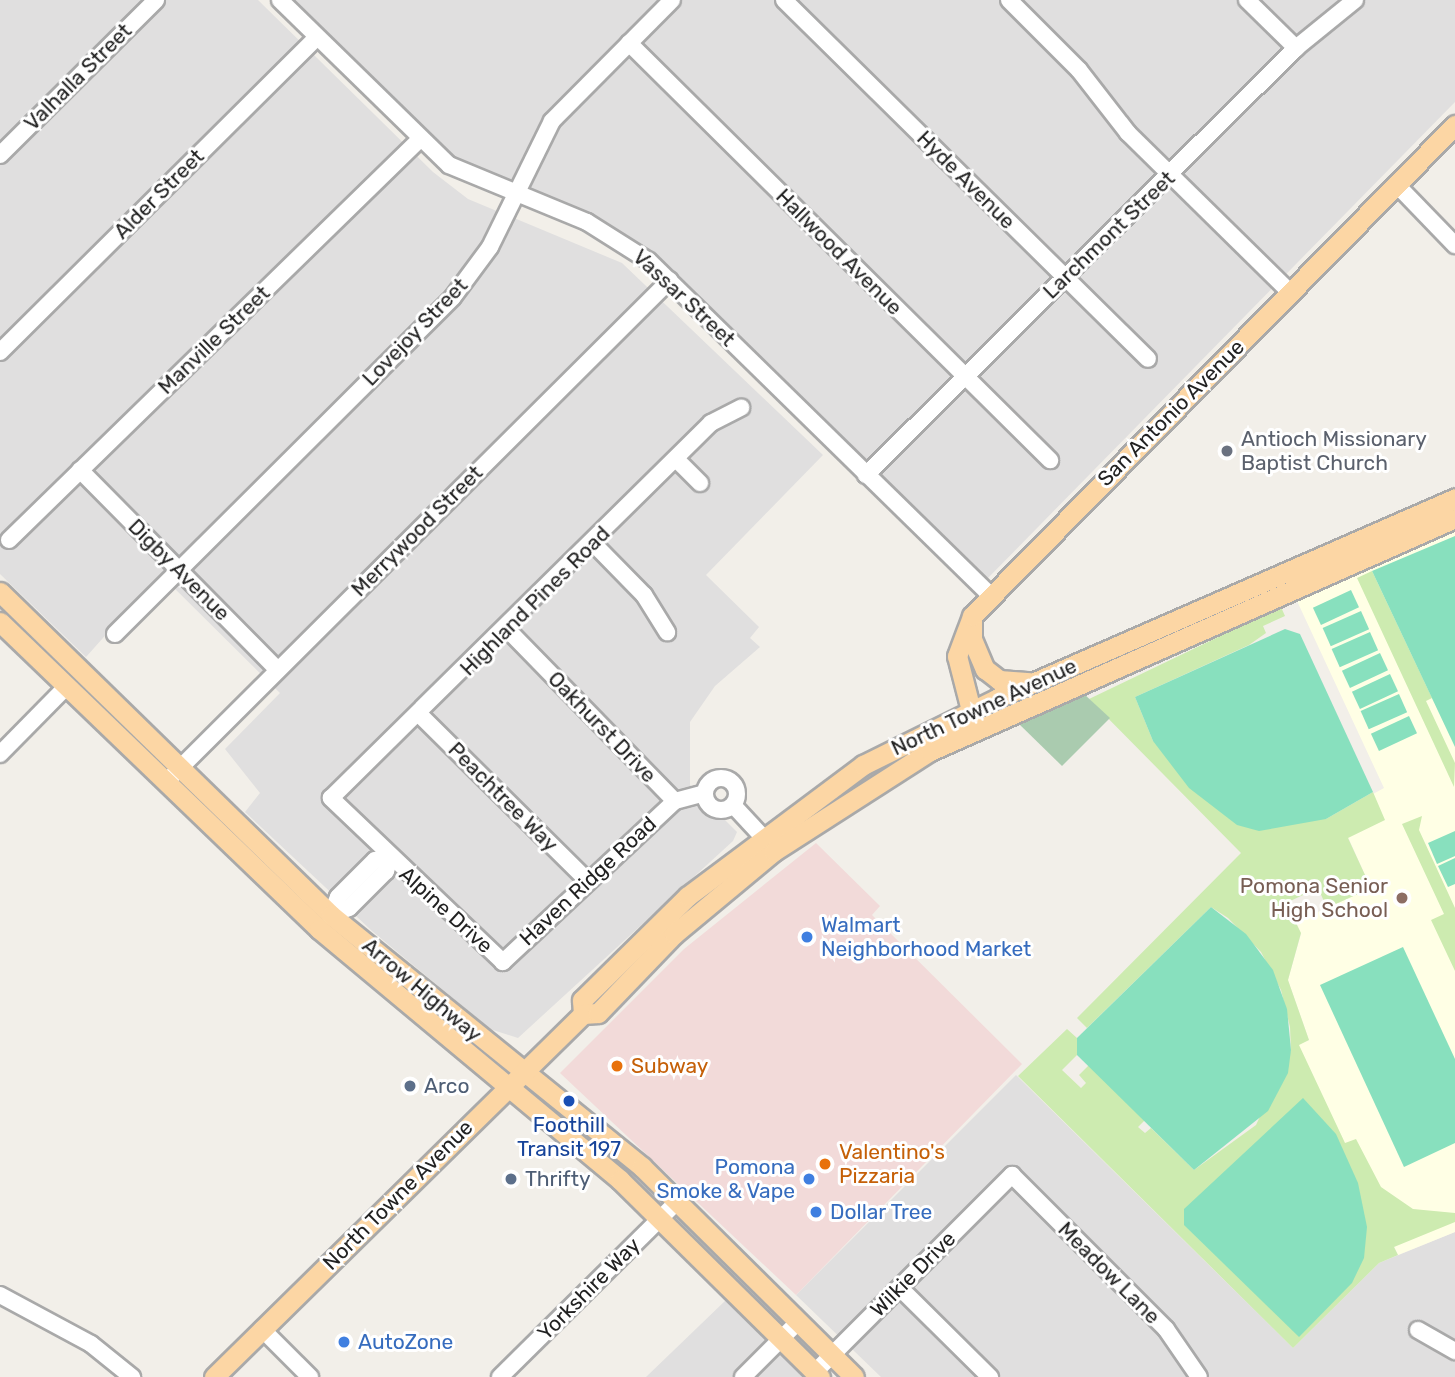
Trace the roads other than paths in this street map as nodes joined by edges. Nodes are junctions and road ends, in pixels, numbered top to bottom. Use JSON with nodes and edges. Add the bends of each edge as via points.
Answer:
{"nodes":[{"id":1,"x":156,"y":0,"type":"edge"},
{"id":2,"x":280,"y":0,"type":"edge"},
{"id":3,"x":672,"y":0,"type":"edge"},
{"id":4,"x":784,"y":0,"type":"edge"},
{"id":5,"x":1009,"y":0,"type":"edge"},
{"id":6,"x":1247,"y":0,"type":"edge"},
{"id":7,"x":1355,"y":0,"type":"edge"},
{"id":8,"x":317,"y":37,"type":"junction"},
{"id":9,"x":629,"y":43,"type":"junction"},
{"id":10,"x":1296,"y":48,"type":"junction"},
{"id":11,"x":1455,"y":125,"type":"edge"},
{"id":12,"x":419,"y":140,"type":"junction"},
{"id":13,"x":0,"y":155,"type":"edge"},
{"id":14,"x":1171,"y":175,"type":"junction"},
{"id":15,"x":1396,"y":184,"type":"junction"},
{"id":16,"x":513,"y":195,"type":"junction"},
{"id":17,"x":1455,"y":245,"type":"edge"},
{"id":18,"x":1065,"y":278,"type":"junction"},
{"id":19,"x":670,"y":280,"type":"junction"},
{"id":20,"x":1290,"y":292,"type":"junction"},
{"id":21,"x":0,"y":352,"type":"edge"},
{"id":22,"x":1148,"y":359,"type":"dead end"},
{"id":23,"x":963,"y":376,"type":"junction"},
{"id":24,"x":741,"y":408,"type":"dead end"},
{"id":25,"x":676,"y":458,"type":"junction"},
{"id":26,"x":1050,"y":460,"type":"dead end"},
{"id":27,"x":80,"y":470,"type":"junction"},
{"id":28,"x":866,"y":475,"type":"junction"},
{"id":29,"x":701,"y":483,"type":"dead end"},
{"id":30,"x":1455,"y":498,"type":"edge"},
{"id":31,"x":1455,"y":518,"type":"edge"},
{"id":32,"x":9,"y":540,"type":"dead end"},
{"id":33,"x":593,"y":543,"type":"junction"},
{"id":34,"x":178,"y":569,"type":"junction"},
{"id":35,"x":0,"y":592,"type":"edge"},
{"id":36,"x":990,"y":595,"type":"junction"},
{"id":37,"x":972,"y":616,"type":"junction"},
{"id":38,"x":0,"y":622,"type":"edge"},
{"id":39,"x":508,"y":629,"type":"junction"},
{"id":40,"x":667,"y":632,"type":"dead end"},
{"id":41,"x":115,"y":634,"type":"dead end"},
{"id":42,"x":277,"y":669,"type":"junction"},
{"id":43,"x":1034,"y":682,"type":"junction"},
{"id":44,"x":67,"y":686,"type":"junction"},
{"id":45,"x":420,"y":715,"type":"junction"},
{"id":46,"x":973,"y":720,"type":"junction"},
{"id":47,"x":0,"y":754,"type":"edge"},
{"id":48,"x":181,"y":767,"type":"junction"},
{"id":49,"x":165,"y":783,"type":"junction"},
{"id":50,"x":705,"y":793,"type":"junction"},
{"id":51,"x":331,"y":798,"type":"joint"},
{"id":52,"x":675,"y":801,"type":"junction"},
{"id":53,"x":733,"y":805,"type":"junction"},
{"id":54,"x":768,"y":843,"type":"junction"},
{"id":55,"x":390,"y":858,"type":"junction"},
{"id":56,"x":586,"y":879,"type":"junction"},
{"id":57,"x":331,"y":915,"type":"junction"},
{"id":58,"x":503,"y":962,"type":"joint"},
{"id":59,"x":523,"y":1072,"type":"junction"},
{"id":60,"x":506,"y":1088,"type":"junction"},
{"id":61,"x":1012,"y":1175,"type":"joint"},
{"id":62,"x":679,"y":1200,"type":"junction"},
{"id":63,"x":661,"y":1218,"type":"junction"},
{"id":64,"x":900,"y":1287,"type":"junction"},
{"id":65,"x":0,"y":1295,"type":"edge"},
{"id":66,"x":798,"y":1322,"type":"junction"},
{"id":67,"x":262,"y":1329,"type":"junction"},
{"id":68,"x":1418,"y":1330,"type":"dead end"},
{"id":69,"x":782,"y":1338,"type":"junction"},
{"id":70,"x":1455,"y":1351,"type":"edge"},
{"id":71,"x":831,"y":1355,"type":"junction"},
{"id":72,"x":818,"y":1375,"type":"edge"},
{"id":73,"x":132,"y":1377,"type":"edge"},
{"id":74,"x":214,"y":1377,"type":"edge"},
{"id":75,"x":310,"y":1377,"type":"edge"},
{"id":76,"x":500,"y":1377,"type":"edge"},
{"id":77,"x":743,"y":1377,"type":"edge"},
{"id":78,"x":853,"y":1377,"type":"edge"},
{"id":79,"x":990,"y":1377,"type":"edge"},
{"id":80,"x":1199,"y":1377,"type":"edge"}],
"edges":[{"from":1,"to":13,"type":"street","name":"Valhalla Street"},
{"from":2,"to":8,"type":"street","name":"Vassar Street"},
{"from":3,"to":9,"type":"street","name":"Lovejoy Street"},
{"from":4,"to":18,"type":"street","name":"Hyde Avenue"},
{"from":5,"to":14,"type":"street"},
{"from":6,"to":10,"type":"street"},
{"from":7,"to":10,"type":"street","name":"Larchmont Street"},
{"from":8,"to":12,"type":"street","name":"Vassar Street"},
{"from":8,"to":21,"type":"street","name":"Alder Street"},
{"from":9,"to":16,"type":"street","name":"Lovejoy Street","via":[[552,121]]},
{"from":9,"to":23,"type":"street","name":"Hallwood Avenue"},
{"from":10,"to":14,"type":"street","name":"Larchmont Street"},
{"from":11,"to":15,"type":"main road","name":"San Antonio Avenue"},
{"from":12,"to":16,"type":"street","name":"Vassar Street","via":[[449,165]]},
{"from":12,"to":27,"type":"street","name":"Manville Street"},
{"from":14,"to":18,"type":"street","name":"Larchmont Street"},
{"from":14,"to":20,"type":"street"},
{"from":15,"to":17,"type":"street"},
{"from":15,"to":20,"type":"main road","name":"San Antonio Avenue"},
{"from":16,"to":19,"type":"street","name":"Vassar Street","via":[[587,222]]},
{"from":16,"to":34,"type":"street","name":"Lovejoy Street","via":[[490,247],[453,297]]},
{"from":18,"to":22,"type":"street","name":"Hyde Avenue"},
{"from":18,"to":23,"type":"street","name":"Larchmont Street"},
{"from":19,"to":28,"type":"street","name":"Vassar Street"},
{"from":19,"to":42,"type":"street","name":"Merrywood Street"},
{"from":20,"to":36,"type":"main road","name":"San Antonio Avenue"},
{"from":23,"to":26,"type":"street","name":"Hallwood Avenue"},
{"from":23,"to":28,"type":"street","name":"Larchmont Street"},
{"from":24,"to":25,"type":"street","name":"Highland Pines Road","via":[[711,423]]},
{"from":25,"to":29,"type":"street"},
{"from":25,"to":33,"type":"street","name":"Highland Pines Road"},
{"from":27,"to":32,"type":"street","name":"Manville Street"},
{"from":27,"to":34,"type":"street","name":"Digby Avenue"},
{"from":28,"to":36,"type":"street","name":"Vassar Street"},
{"from":30,"to":43,"type":"main road","name":"North Towne Avenue"},
{"from":31,"to":46,"type":"main road","name":"North Towne Avenue"},
{"from":33,"to":39,"type":"street","name":"Highland Pines Road"},
{"from":33,"to":40,"type":"street","via":[[644,595]]},
{"from":34,"to":41,"type":"street","name":"Lovejoy Street"},
{"from":34,"to":42,"type":"street","name":"Digby Avenue"},
{"from":35,"to":48,"type":"main road","name":"Arrow Highway"},
{"from":36,"to":37,"type":"main road","name":"San Antonio Avenue"},
{"from":37,"to":43,"type":"main road","via":[[972,639],[985,669],[999,680]]},
{"from":37,"to":46,"type":"main road","name":"San Antonio Avenue","via":[[957,656]]},
{"from":38,"to":44,"type":"main road","name":"Arrow Highway"},
{"from":39,"to":45,"type":"street","name":"Highland Pines Road"},
{"from":39,"to":52,"type":"street","name":"Oakhurst Drive"},
{"from":42,"to":48,"type":"street","name":"Merrywood Street"},
{"from":43,"to":46,"type":"main road","name":"North Towne Avenue"},
{"from":44,"to":47,"type":"street"},
{"from":44,"to":49,"type":"main road","name":"Arrow Highway"},
{"from":45,"to":51,"type":"street","name":"Highland Pines Road"},
{"from":45,"to":56,"type":"street","name":"Peachtree Way"},
{"from":46,"to":54,"type":"main road","name":"North Towne Avenue","via":[[863,765]]},
{"from":48,"to":49,"type":"street","name":"Merrywood Street"},
{"from":48,"to":57,"type":"main road","name":"Arrow Highway"},
{"from":49,"to":60,"type":"main road","name":"Arrow Highway","via":[[365,971]]},
{"from":50,"to":52,"type":"street","name":"Oakhurst Drive"},
{"from":50,"to":53,"type":"street","name":"Oakhurst Drive","via":[[715,809]]},
{"from":50,"to":53,"type":"street","name":"Oakhurst Drive","via":[[713,780],[728,779],[737,791]]},
{"from":51,"to":55,"type":"street","name":"Alpine Drive"},
{"from":52,"to":56,"type":"street","name":"Haven Ridge Road"},
{"from":53,"to":54,"type":"street","name":"Oakhurst Drive"},
{"from":54,"to":59,"type":"main road","name":"North Towne Avenue","via":[[598,1013],[583,1014]]},
{"from":55,"to":57,"type":"street","name":"Alpine Drive","via":[[375,860],[338,897]]},
{"from":55,"to":58,"type":"street","name":"Alpine Drive"},
{"from":56,"to":58,"type":"street","name":"Haven Ridge Road"},
{"from":57,"to":59,"type":"main road","name":"Arrow Highway"},
{"from":59,"to":60,"type":"main road","name":"North Towne Avenue"},
{"from":59,"to":62,"type":"main road","name":"Arrow Highway"},
{"from":60,"to":63,"type":"main road","name":"Arrow Highway"},
{"from":60,"to":67,"type":"main road","name":"North Towne Avenue"},
{"from":61,"to":64,"type":"street","name":"Wilkie Drive"},
{"from":61,"to":80,"type":"street","name":"Meadow Lane","via":[[1166,1329]]},
{"from":62,"to":63,"type":"street","name":"Yorkshire Way"},
{"from":62,"to":66,"type":"main road","name":"Arrow Highway"},
{"from":63,"to":69,"type":"main road","name":"Arrow Highway"},
{"from":63,"to":76,"type":"street","name":"Yorkshire Way"},
{"from":64,"to":71,"type":"street","name":"Wilkie Drive"},
{"from":64,"to":79,"type":"street"},
{"from":65,"to":73,"type":"street","via":[[90,1345]]},
{"from":66,"to":69,"type":"street"},
{"from":66,"to":71,"type":"main road","name":"Arrow Highway"},
{"from":67,"to":74,"type":"main road","name":"North Towne Avenue"},
{"from":67,"to":75,"type":"street"},
{"from":68,"to":70,"type":"street"},
{"from":69,"to":72,"type":"main road","name":"Arrow Highway"},
{"from":69,"to":77,"type":"street"},
{"from":71,"to":72,"type":"street","name":"Wilkie Drive"},
{"from":71,"to":78,"type":"main road","name":"Arrow Highway"}]}
